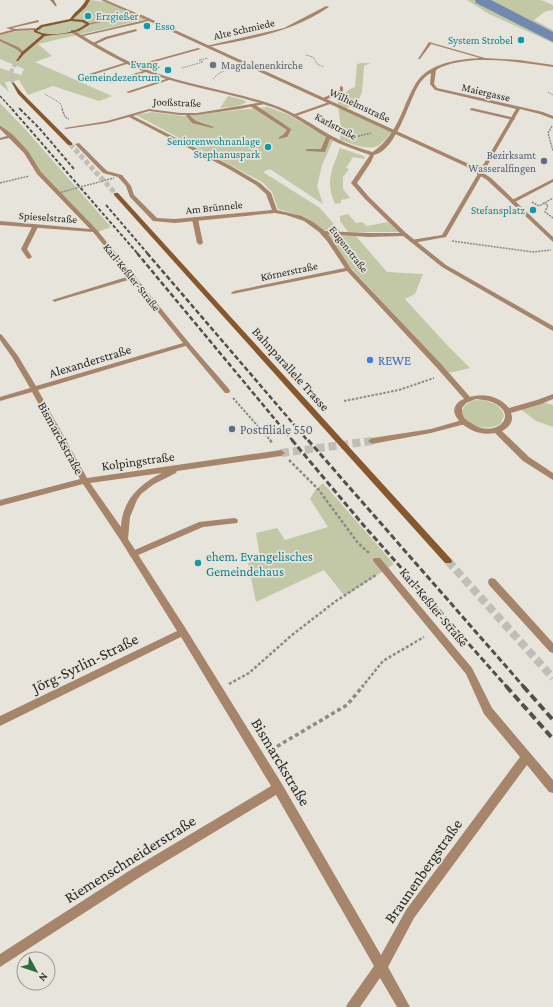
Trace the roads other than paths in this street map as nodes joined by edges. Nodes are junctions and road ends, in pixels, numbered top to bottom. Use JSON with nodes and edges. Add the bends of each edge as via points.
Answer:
{"nodes":[{"id":1,"x":52,"y":0,"type":"edge"},
{"id":2,"x":88,"y":0,"type":"edge"},
{"id":3,"x":103,"y":0,"type":"edge"},
{"id":4,"x":56,"y":5,"type":"dead end"},
{"id":5,"x":327,"y":7,"type":"dead end"},
{"id":6,"x":141,"y":16,"type":"junction"},
{"id":7,"x":71,"y":20,"type":"junction"},
{"id":8,"x":149,"y":20,"type":"junction"},
{"id":9,"x":38,"y":21,"type":"dead end"},
{"id":10,"x":88,"y":24,"type":"junction"},
{"id":11,"x":125,"y":25,"type":"junction"},
{"id":12,"x":16,"y":30,"type":"junction"},
{"id":13,"x":35,"y":30,"type":"junction"},
{"id":14,"x":72,"y":32,"type":"junction"},
{"id":15,"x":0,"y":34,"type":"edge"},
{"id":16,"x":44,"y":35,"type":"junction"},
{"id":17,"x":79,"y":36,"type":"junction"},
{"id":18,"x":0,"y":40,"type":"edge"},
{"id":19,"x":93,"y":44,"type":"junction"},
{"id":20,"x":208,"y":46,"type":"junction"},
{"id":21,"x":199,"y":49,"type":"dead end"},
{"id":22,"x":23,"y":53,"type":"junction"},
{"id":23,"x":419,"y":58,"type":"dead end"},
{"id":24,"x":488,"y":59,"type":"junction"},
{"id":25,"x":17,"y":60,"type":"tunnel mouth"},
{"id":26,"x":128,"y":63,"type":"junction"},
{"id":27,"x":135,"y":66,"type":"junction"},
{"id":28,"x":553,"y":66,"type":"edge"},
{"id":29,"x":434,"y":70,"type":"junction"},
{"id":30,"x":148,"y":71,"type":"junction"},
{"id":31,"x":91,"y":74,"type":"dead end"},
{"id":32,"x":170,"y":79,"type":"junction"},
{"id":33,"x":110,"y":82,"type":"dead end"},
{"id":34,"x":13,"y":84,"type":"tunnel mouth"},
{"id":35,"x":341,"y":87,"type":"dead end"},
{"id":36,"x":128,"y":92,"type":"dead end"},
{"id":37,"x":324,"y":100,"type":"junction"},
{"id":38,"x":263,"y":102,"type":"junction"},
{"id":39,"x":331,"y":103,"type":"junction"},
{"id":40,"x":252,"y":105,"type":"junction"},
{"id":41,"x":472,"y":109,"type":"dead end"},
{"id":42,"x":518,"y":109,"type":"junction"},
{"id":43,"x":187,"y":114,"type":"junction"},
{"id":44,"x":128,"y":115,"type":"junction"},
{"id":45,"x":294,"y":115,"type":"junction"},
{"id":46,"x":553,"y":118,"type":"edge"},
{"id":47,"x":513,"y":119,"type":"junction"},
{"id":48,"x":0,"y":126,"type":"edge"},
{"id":49,"x":212,"y":127,"type":"dead end"},
{"id":50,"x":66,"y":128,"type":"dead end"},
{"id":51,"x":395,"y":132,"type":"junction"},
{"id":52,"x":11,"y":136,"type":"junction"},
{"id":53,"x":330,"y":136,"type":"junction"},
{"id":54,"x":281,"y":138,"type":"dead end"},
{"id":55,"x":0,"y":139,"type":"edge"},
{"id":56,"x":70,"y":144,"type":"tunnel mouth"},
{"id":57,"x":77,"y":144,"type":"dead end"},
{"id":58,"x":308,"y":150,"type":"dead end"},
{"id":59,"x":373,"y":154,"type":"junction"},
{"id":60,"x":480,"y":173,"type":"junction"},
{"id":61,"x":553,"y":180,"type":"edge"},
{"id":62,"x":116,"y":194,"type":"tunnel mouth"},
{"id":63,"x":513,"y":201,"type":"junction"},
{"id":64,"x":275,"y":211,"type":"junction"},
{"id":65,"x":195,"y":219,"type":"junction"},
{"id":66,"x":0,"y":223,"type":"edge"},
{"id":67,"x":35,"y":227,"type":"junction"},
{"id":68,"x":95,"y":230,"type":"junction"},
{"id":69,"x":322,"y":232,"type":"junction"},
{"id":70,"x":404,"y":234,"type":"junction"},
{"id":71,"x":553,"y":240,"type":"edge"},
{"id":72,"x":413,"y":241,"type":"junction"},
{"id":73,"x":200,"y":242,"type":"dead end"},
{"id":74,"x":29,"y":257,"type":"dead end"},
{"id":75,"x":349,"y":269,"type":"junction"},
{"id":76,"x":133,"y":277,"type":"junction"},
{"id":77,"x":234,"y":293,"type":"dead end"},
{"id":78,"x":55,"y":300,"type":"dead end"},
{"id":79,"x":553,"y":328,"type":"edge"},
{"id":80,"x":0,"y":336,"type":"edge"},
{"id":81,"x":187,"y":344,"type":"junction"},
{"id":82,"x":35,"y":390,"type":"junction"},
{"id":83,"x":227,"y":391,"type":"road end"},
{"id":84,"x":553,"y":396,"type":"edge"},
{"id":85,"x":0,"y":399,"type":"edge"},
{"id":86,"x":468,"y":399,"type":"junction"},
{"id":87,"x":508,"y":411,"type":"junction"},
{"id":88,"x":462,"y":422,"type":"junction"},
{"id":89,"x":497,"y":430,"type":"junction"},
{"id":90,"x":372,"y":441,"type":"tunnel mouth"},
{"id":91,"x":281,"y":453,"type":"tunnel mouth"},
{"id":92,"x":185,"y":466,"type":"junction"},
{"id":93,"x":553,"y":477,"type":"edge"},
{"id":94,"x":85,"y":481,"type":"junction"},
{"id":95,"x":0,"y":503,"type":"edge"},
{"id":96,"x":234,"y":521,"type":"dead end"},
{"id":97,"x":124,"y":538,"type":"junction"},
{"id":98,"x":133,"y":554,"type":"junction"},
{"id":99,"x":377,"y":560,"type":"road end"},
{"id":100,"x":448,"y":561,"type":"tunnel mouth"},
{"id":101,"x":492,"y":582,"type":"dead end"},
{"id":102,"x":184,"y":632,"type":"junction"},
{"id":103,"x":553,"y":649,"type":"edge"},
{"id":104,"x":0,"y":721,"type":"edge"},
{"id":105,"x":527,"y":757,"type":"junction"},
{"id":106,"x":278,"y":788,"type":"junction"},
{"id":107,"x":553,"y":788,"type":"edge"},
{"id":108,"x":0,"y":960,"type":"edge"},
{"id":109,"x":380,"y":968,"type":"junction"},
{"id":110,"x":352,"y":1007,"type":"edge"},
{"id":111,"x":404,"y":1007,"type":"edge"}],
"edges":[{"from":1,"to":4,"type":"street"},
{"from":2,"to":7,"type":"main road"},
{"from":3,"to":6,"type":"street","name":"Wilhelmstraße"},
{"from":5,"to":20,"type":"street","name":"Alte Schmiede","via":[[276,32]]},
{"from":6,"to":8,"type":"street","name":"Wilhelmstraße"},
{"from":6,"to":10,"type":"street","name":"Wilhelmstraße","via":[[128,15]]},
{"from":7,"to":10,"type":"main road"},
{"from":7,"to":13,"type":"main road","via":[[49,24]]},
{"from":8,"to":11,"type":"street"},
{"from":8,"to":20,"type":"street","name":"Wilhelmstraße"},
{"from":9,"to":12,"type":"street","via":[[8,28]]},
{"from":10,"to":14,"type":"main road"},
{"from":11,"to":17,"type":"street"},
{"from":11,"to":19,"type":"street","via":[[138,31],[106,38]]},
{"from":12,"to":13,"type":"street"},
{"from":12,"to":15,"type":"street"},
{"from":13,"to":16,"type":"main road","via":[[36,33]]},
{"from":14,"to":16,"type":"main road"},
{"from":14,"to":17,"type":"street","name":"Karlstraße"},
{"from":16,"to":22,"type":"main road"},
{"from":17,"to":19,"type":"street","name":"Karlstraße"},
{"from":18,"to":22,"type":"street"},
{"from":19,"to":26,"type":"street","name":"Karlstraße"},
{"from":20,"to":37,"type":"street","name":"Wilhelmstraße"},
{"from":21,"to":27,"type":"street"},
{"from":22,"to":25,"type":"main road"},
{"from":23,"to":24,"type":"street","via":[[430,43]]},
{"from":24,"to":28,"type":"street"},
{"from":24,"to":29,"type":"street","via":[[462,61]]},
{"from":26,"to":27,"type":"street","name":"Karlstraße"},
{"from":26,"to":31,"type":"street"},
{"from":27,"to":30,"type":"street","name":"Karlstraße"},
{"from":29,"to":42,"type":"street","name":"Maiergasse","via":[[432,84],[436,89]]},
{"from":29,"to":51,"type":"street","via":[[419,82]]},
{"from":30,"to":32,"type":"street","name":"Karlstraße"},
{"from":30,"to":33,"type":"street"},
{"from":32,"to":36,"type":"street"},
{"from":32,"to":38,"type":"street","name":"Karlstraße"},
{"from":34,"to":56,"type":"main road"},
{"from":35,"to":37,"type":"street","via":[[342,91]]},
{"from":37,"to":39,"type":"street","name":"Wilhelmstraße"},
{"from":38,"to":40,"type":"street","name":"Jooßstraße"},
{"from":38,"to":45,"type":"street","name":"Karlstraße"},
{"from":39,"to":45,"type":"street"},
{"from":39,"to":51,"type":"street","name":"Wilhelmstraße"},
{"from":40,"to":43,"type":"street","name":"Jooßstraße"},
{"from":40,"to":54,"type":"street","via":[[289,130]]},
{"from":41,"to":47,"type":"street"},
{"from":42,"to":46,"type":"street","name":"Maiergasse"},
{"from":42,"to":47,"type":"street"},
{"from":43,"to":44,"type":"street","name":"Jooßstraße","via":[[150,110]]},
{"from":43,"to":49,"type":"street","via":[[194,122]]},
{"from":44,"to":50,"type":"street","name":"Jooßstraße","via":[[107,122]]},
{"from":44,"to":64,"type":"street","via":[[258,184],[268,193]]},
{"from":45,"to":53,"type":"street","name":"Karlstraße"},
{"from":47,"to":60,"type":"street"},
{"from":48,"to":52,"type":"street","name":"Karl-Keßler-Straße"},
{"from":51,"to":59,"type":"street","via":[[379,151]]},
{"from":51,"to":60,"type":"street","name":"Wilhelmstraße"},
{"from":52,"to":55,"type":"street"},
{"from":52,"to":68,"type":"street","name":"Karl-Keßler-Straße","via":[[26,152],[39,173]]},
{"from":53,"to":58,"type":"street","via":[[323,151]]},
{"from":53,"to":59,"type":"street","name":"Karlstraße"},
{"from":57,"to":65,"type":"street","name":"Am Brünnele","via":[[105,172],[120,176],[132,196],[155,220]]},
{"from":59,"to":70,"type":"street","via":[[354,183]]},
{"from":60,"to":63,"type":"street","name":"Wilhelmstraße"},
{"from":60,"to":72,"type":"street","via":[[444,236]]},
{"from":61,"to":63,"type":"street"},
{"from":62,"to":100,"type":"main road","name":"Bahnparallele Trasse"},
{"from":63,"to":71,"type":"street","name":"Wilhelmstraße"},
{"from":64,"to":65,"type":"street","name":"Am Brünnele"},
{"from":64,"to":69,"type":"street","name":"Eugenstraße","via":[[302,218]]},
{"from":65,"to":73,"type":"street"},
{"from":66,"to":67,"type":"street","name":"Spieselstraße"},
{"from":67,"to":68,"type":"street","name":"Spieselstraße"},
{"from":67,"to":74,"type":"street","via":[[24,249]]},
{"from":68,"to":76,"type":"street","name":"Karl-Keßler-Straße"},
{"from":69,"to":70,"type":"street"},
{"from":69,"to":75,"type":"street","name":"Eugenstraße"},
{"from":70,"to":72,"type":"street"},
{"from":72,"to":79,"type":"street","via":[[444,266]]},
{"from":75,"to":77,"type":"street","name":"Körnerstraße"},
{"from":75,"to":86,"type":"street","name":"Eugenstraße"},
{"from":76,"to":78,"type":"street"},
{"from":76,"to":81,"type":"street","name":"Karl-Keßler-Straße"},
{"from":80,"to":82,"type":"street","name":"Bismarckstraße"},
{"from":81,"to":82,"type":"street","name":"Alexanderstraße"},
{"from":81,"to":83,"type":"street","name":"Karl-Keßler-Straße"},
{"from":82,"to":85,"type":"street","name":"Alexanderstraße"},
{"from":82,"to":94,"type":"street","name":"Bismarckstraße"},
{"from":84,"to":87,"type":"street"},
{"from":86,"to":87,"type":"street","via":[[495,400]]},
{"from":86,"to":88,"type":"street","via":[[461,403],[458,409]]},
{"from":87,"to":89,"type":"street","via":[[508,422]]},
{"from":88,"to":89,"type":"street","via":[[479,430]]},
{"from":88,"to":90,"type":"street","via":[[431,431]]},
{"from":89,"to":93,"type":"street","via":[[526,459]]},
{"from":91,"to":92,"type":"street","name":"Kolpingstraße"},
{"from":92,"to":94,"type":"street","name":"Kolpingstraße"},
{"from":92,"to":97,"type":"street","via":[[158,478],[138,491],[127,513]]},
{"from":94,"to":95,"type":"street","name":"Kolpingstraße"},
{"from":94,"to":97,"type":"street","name":"Bismarckstraße"},
{"from":96,"to":98,"type":"street","via":[[202,524]]},
{"from":97,"to":98,"type":"street","name":"Bismarckstraße"},
{"from":98,"to":102,"type":"street","name":"Bismarckstraße"},
{"from":99,"to":105,"type":"street","name":"Karl-Keßler-Straße","via":[[469,671],[488,710]]},
{"from":101,"to":103,"type":"street"},
{"from":102,"to":104,"type":"street","name":"Jörg-Syrlin-Straße"},
{"from":102,"to":106,"type":"street","name":"Bismarckstraße"},
{"from":105,"to":107,"type":"street","name":"Karl-Keßler-Straße"},
{"from":105,"to":109,"type":"street","name":"Braunenbergstraße","via":[[410,914]]},
{"from":106,"to":108,"type":"street","name":"Riemenschneiderstraße","via":[[136,873]]},
{"from":106,"to":109,"type":"street","name":"Bismarckstraße"},
{"from":109,"to":110,"type":"street","name":"Braunenbergstraße"},
{"from":109,"to":111,"type":"street","name":"Bismarckstraße"}]}
